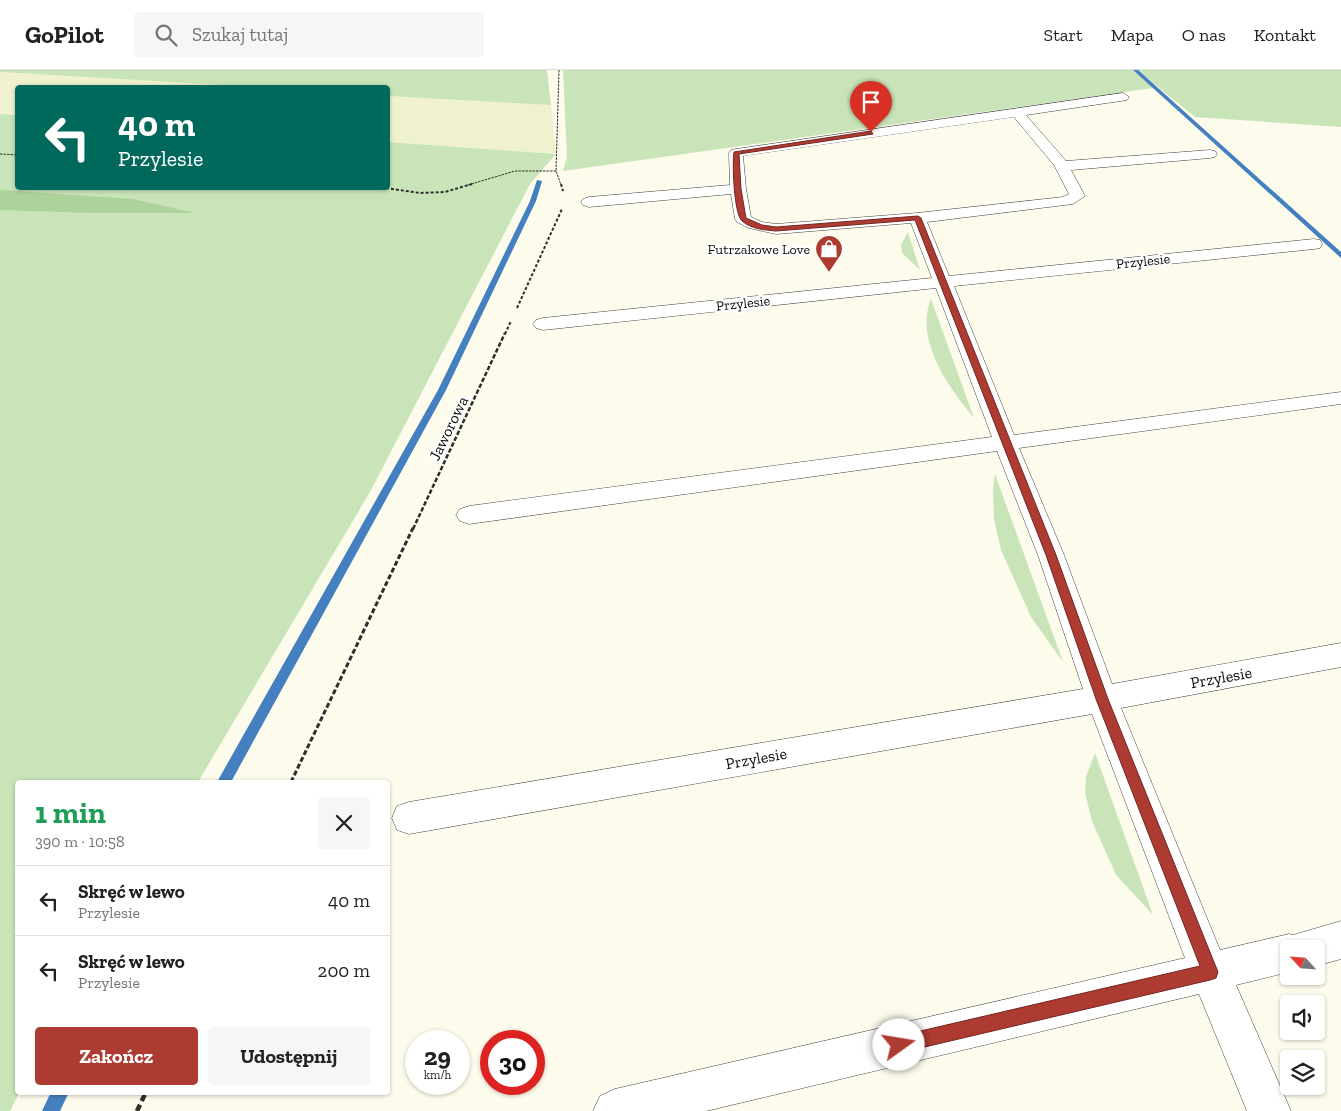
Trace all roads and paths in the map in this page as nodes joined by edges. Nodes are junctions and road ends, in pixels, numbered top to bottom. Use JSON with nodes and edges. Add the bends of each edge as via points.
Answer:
{"nodes":[{"id":1,"x":559,"y":70,"type":"edge"},
{"id":2,"x":1122,"y":97,"type":"dead end"},
{"id":3,"x":1018,"y":112,"type":"junction"},
{"id":4,"x":0,"y":154,"type":"edge"},
{"id":5,"x":1210,"y":154,"type":"dead end"},
{"id":6,"x":15,"y":155,"type":"edge"},
{"id":7,"x":1061,"y":166,"type":"junction"},
{"id":8,"x":556,"y":171,"type":"junction"},
{"id":9,"x":390,"y":189,"type":"edge"},
{"id":10,"x":738,"y":189,"type":"junction"},
{"id":11,"x":565,"y":198,"type":"dead end"},
{"id":12,"x":589,"y":202,"type":"dead end"},
{"id":13,"x":564,"y":203,"type":"dead end"},
{"id":14,"x":918,"y":218,"type":"junction"},
{"id":15,"x":1314,"y":244,"type":"dead end"},
{"id":16,"x":943,"y":282,"type":"junction"},
{"id":17,"x":542,"y":324,"type":"dead end"},
{"id":18,"x":1341,"y":398,"type":"edge"},
{"id":19,"x":1005,"y":442,"type":"junction"},
{"id":20,"x":469,"y":515,"type":"dead end"},
{"id":21,"x":1341,"y":655,"type":"edge"},
{"id":22,"x":1102,"y":699,"type":"junction"},
{"id":23,"x":292,"y":780,"type":"edge"},
{"id":24,"x":410,"y":818,"type":"dead end"},
{"id":25,"x":1341,"y":940,"type":"edge"},
{"id":26,"x":1325,"y":944,"type":"edge"},
{"id":27,"x":1280,"y":955,"type":"edge"},
{"id":28,"x":1210,"y":972,"type":"junction"},
{"id":29,"x":145,"y":1095,"type":"edge"},
{"id":30,"x":138,"y":1111,"type":"edge"},
{"id":31,"x":615,"y":1111,"type":"edge"},
{"id":32,"x":1269,"y":1111,"type":"edge"}],
"edges":[{"from":1,"to":8,"type":"path"},
{"from":2,"to":3,"type":"street"},
{"from":3,"to":7,"type":"street"},
{"from":3,"to":10,"type":"street","via":[[736,153]]},
{"from":4,"to":6,"type":"path"},
{"from":5,"to":7,"type":"street"},
{"from":7,"to":14,"type":"street","via":[[1077,196],[1067,201]]},
{"from":8,"to":9,"type":"path","via":[[515,171],[444,192],[420,194]]},
{"from":8,"to":11,"type":"path"},
{"from":10,"to":12,"type":"street"},
{"from":10,"to":14,"type":"street","via":[[743,218],[761,227],[776,229]]},
{"from":13,"to":23,"type":"path","name":"Jaworowa","via":[[472,406]]},
{"from":14,"to":16,"type":"street"},
{"from":15,"to":16,"type":"street","name":"Przylesie"},
{"from":16,"to":17,"type":"street","name":"Przylesie"},
{"from":16,"to":19,"type":"street"},
{"from":18,"to":19,"type":"street"},
{"from":19,"to":20,"type":"street"},
{"from":19,"to":22,"type":"street","via":[[1051,555]]},
{"from":21,"to":22,"type":"street","name":"Przylesie"},
{"from":22,"to":24,"type":"street","name":"Przylesie"},
{"from":22,"to":28,"type":"street"},
{"from":25,"to":26,"type":"street"},
{"from":27,"to":28,"type":"street"},
{"from":28,"to":31,"type":"street"},
{"from":28,"to":32,"type":"street"},
{"from":29,"to":30,"type":"path"}]}
